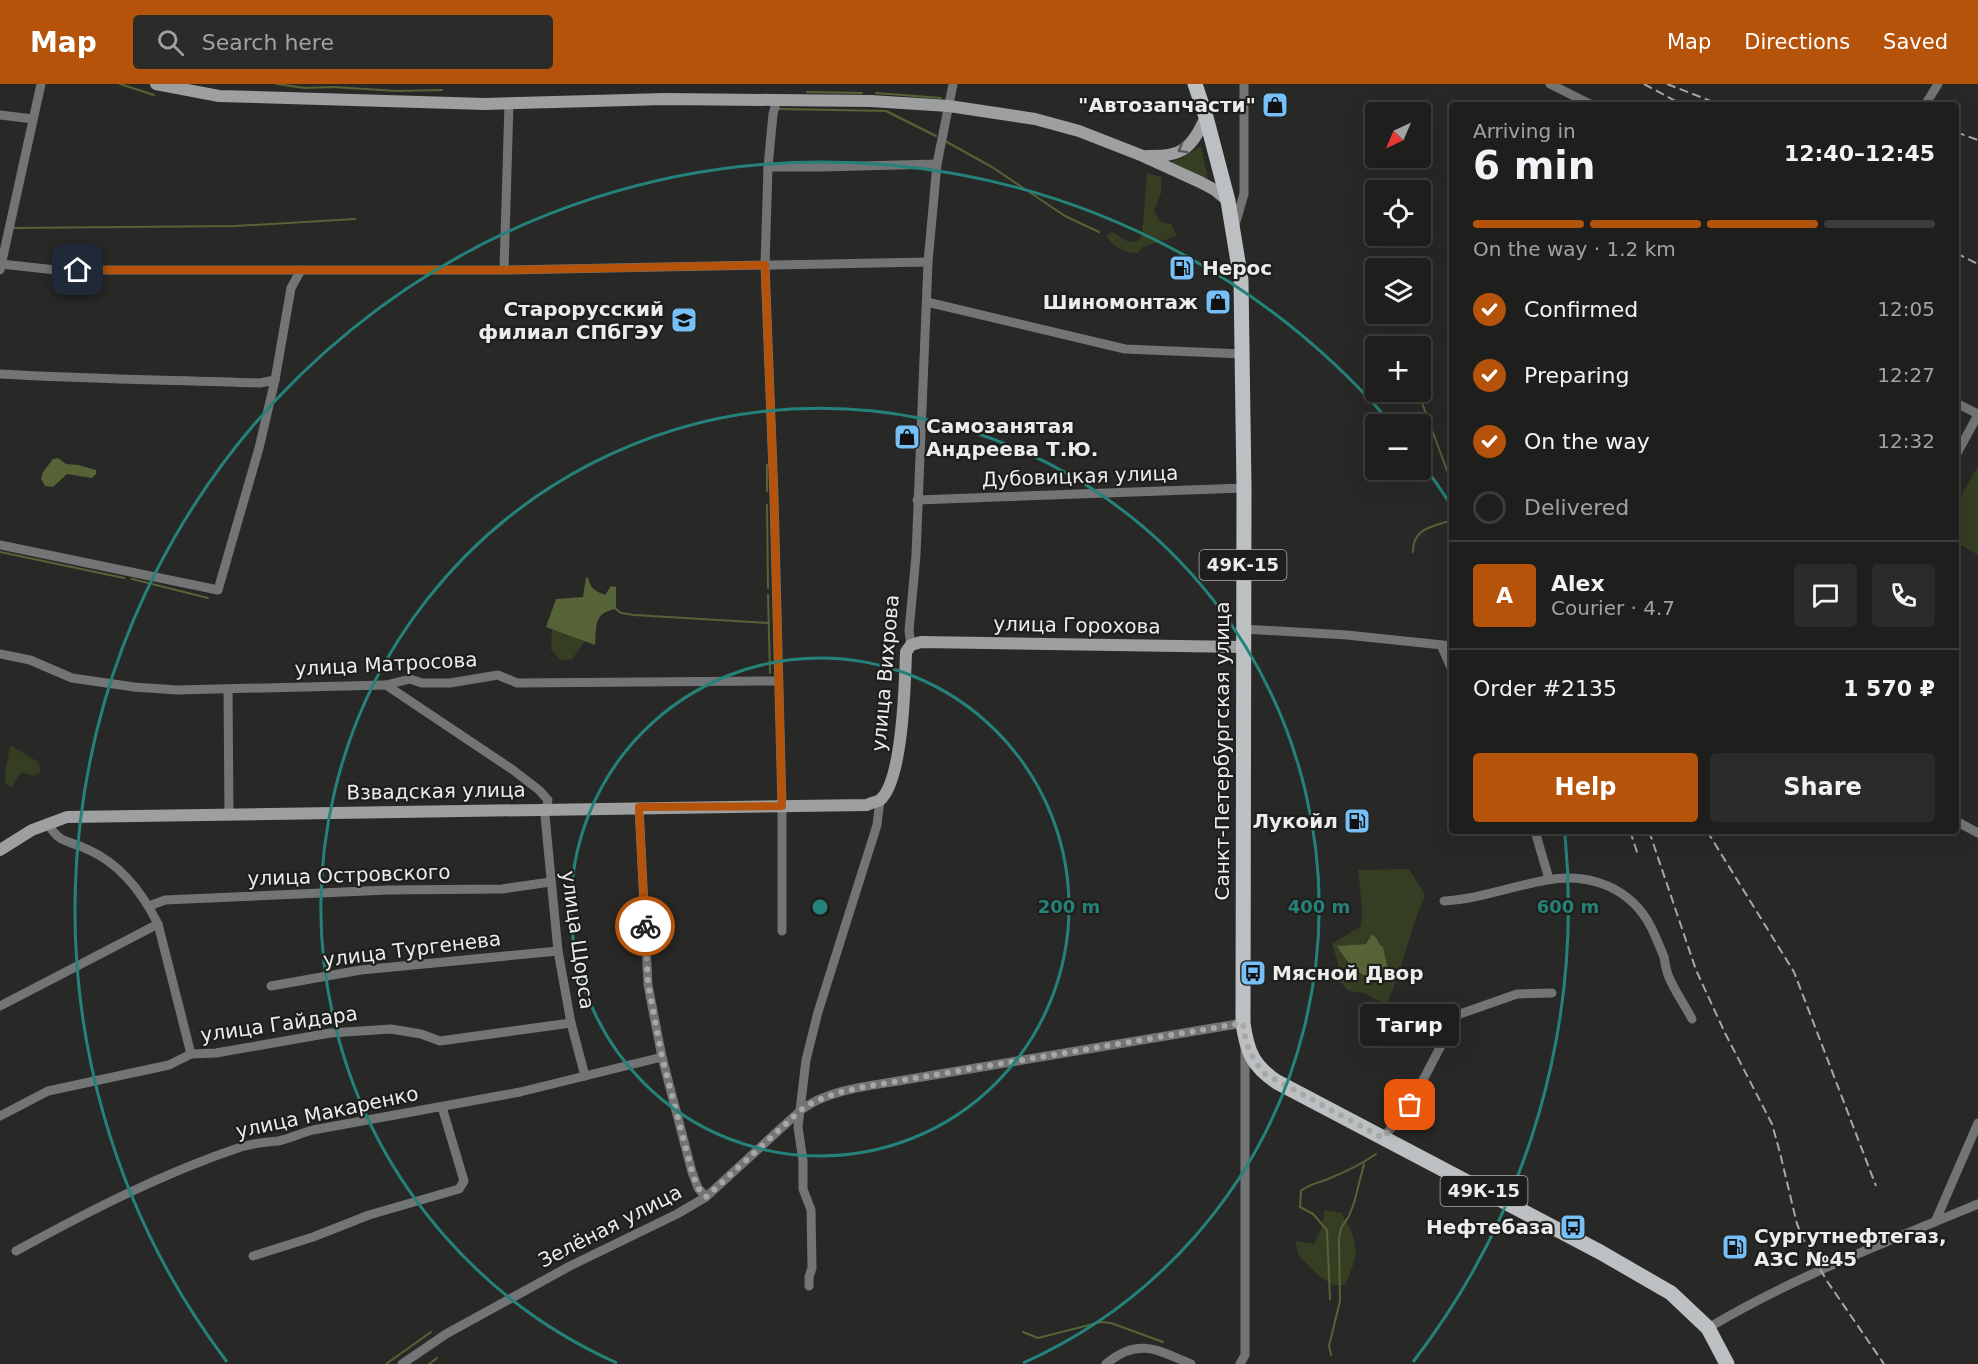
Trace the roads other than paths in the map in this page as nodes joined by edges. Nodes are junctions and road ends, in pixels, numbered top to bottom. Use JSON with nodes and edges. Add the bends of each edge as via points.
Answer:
{"nodes":[{"id":1,"x":41,"y":84,"type":"edge"},
{"id":2,"x":156,"y":84,"type":"edge"},
{"id":3,"x":952,"y":84,"type":"edge"},
{"id":4,"x":1195,"y":84,"type":"edge"},
{"id":5,"x":1244,"y":84,"type":"edge"},
{"id":6,"x":1550,"y":84,"type":"edge"},
{"id":7,"x":1938,"y":84,"type":"edge"},
{"id":8,"x":777,"y":100,"type":"junction"},
{"id":9,"x":1586,"y":102,"type":"edge"},
{"id":10,"x":1926,"y":102,"type":"edge"},
{"id":11,"x":508,"y":104,"type":"junction"},
{"id":12,"x":949,"y":106,"type":"junction"},
{"id":13,"x":0,"y":116,"type":"edge"},
{"id":14,"x":1206,"y":117,"type":"junction"},
{"id":15,"x":33,"y":119,"type":"junction"},
{"id":16,"x":1143,"y":156,"type":"junction"},
{"id":17,"x":937,"y":164,"type":"junction"},
{"id":18,"x":768,"y":166,"type":"junction"},
{"id":19,"x":1228,"y":201,"type":"junction"},
{"id":20,"x":0,"y":219,"type":"edge"},
{"id":21,"x":12,"y":219,"type":"junction"},
{"id":22,"x":1233,"y":230,"type":"junction"},
{"id":23,"x":928,"y":262,"type":"junction"},
{"id":24,"x":765,"y":265,"type":"junction"},
{"id":25,"x":1,"y":267,"type":"edge"},
{"id":26,"x":301,"y":270,"type":"junction"},
{"id":27,"x":504,"y":270,"type":"junction"},
{"id":28,"x":927,"y":302,"type":"junction"},
{"id":29,"x":1243,"y":354,"type":"junction"},
{"id":30,"x":0,"y":374,"type":"edge"},
{"id":31,"x":275,"y":380,"type":"junction"},
{"id":32,"x":1959,"y":404,"type":"edge"},
{"id":33,"x":1978,"y":414,"type":"edge"},
{"id":34,"x":1959,"y":449,"type":"edge"},
{"id":35,"x":1244,"y":488,"type":"junction"},
{"id":36,"x":917,"y":500,"type":"junction"},
{"id":37,"x":0,"y":546,"type":"edge"},
{"id":38,"x":1243,"y":629,"type":"junction"},
{"id":39,"x":911,"y":645,"type":"junction"},
{"id":40,"x":1441,"y":645,"type":"junction"},
{"id":41,"x":1449,"y":646,"type":"edge"},
{"id":42,"x":1243,"y":647,"type":"junction"},
{"id":43,"x":0,"y":654,"type":"edge"},
{"id":44,"x":1449,"y":663,"type":"edge"},
{"id":45,"x":778,"y":681,"type":"junction"},
{"id":46,"x":386,"y":685,"type":"junction"},
{"id":47,"x":228,"y":689,"type":"junction"},
{"id":48,"x":880,"y":800,"type":"junction"},
{"id":49,"x":782,"y":806,"type":"junction"},
{"id":50,"x":639,"y":807,"type":"junction"},
{"id":51,"x":547,"y":809,"type":"junction"},
{"id":52,"x":229,"y":814,"type":"junction"},
{"id":53,"x":47,"y":823,"type":"junction"},
{"id":54,"x":1959,"y":823,"type":"edge"},
{"id":55,"x":1978,"y":833,"type":"edge"},
{"id":56,"x":1536,"y":834,"type":"edge"},
{"id":57,"x":0,"y":850,"type":"edge"},
{"id":58,"x":1549,"y":879,"type":"junction"},
{"id":59,"x":550,"y":882,"type":"junction"},
{"id":60,"x":1444,"y":901,"type":"dead end"},
{"id":61,"x":149,"y":906,"type":"junction"},
{"id":62,"x":158,"y":924,"type":"junction"},
{"id":63,"x":782,"y":931,"type":"dead end"},
{"id":64,"x":558,"y":951,"type":"junction"},
{"id":65,"x":271,"y":986,"type":"dead end"},
{"id":66,"x":1552,"y":993,"type":"dead end"},
{"id":67,"x":0,"y":1006,"type":"edge"},
{"id":68,"x":1692,"y":1019,"type":"dead end"},
{"id":69,"x":571,"y":1023,"type":"junction"},
{"id":70,"x":1243,"y":1023,"type":"junction"},
{"id":71,"x":1245,"y":1043,"type":"junction"},
{"id":72,"x":191,"y":1054,"type":"junction"},
{"id":73,"x":662,"y":1057,"type":"junction"},
{"id":74,"x":585,"y":1076,"type":"junction"},
{"id":75,"x":442,"y":1107,"type":"junction"},
{"id":76,"x":801,"y":1110,"type":"junction"},
{"id":77,"x":0,"y":1116,"type":"edge"},
{"id":78,"x":1978,"y":1123,"type":"edge"},
{"id":79,"x":1383,"y":1138,"type":"junction"},
{"id":80,"x":706,"y":1197,"type":"junction"},
{"id":81,"x":1978,"y":1204,"type":"edge"},
{"id":82,"x":1935,"y":1222,"type":"junction"},
{"id":83,"x":16,"y":1251,"type":"dead end"},
{"id":84,"x":252,"y":1256,"type":"dead end"},
{"id":85,"x":809,"y":1286,"type":"dead end"},
{"id":86,"x":1708,"y":1328,"type":"junction"},
{"id":87,"x":402,"y":1364,"type":"edge"},
{"id":88,"x":1106,"y":1364,"type":"edge"},
{"id":89,"x":1191,"y":1364,"type":"edge"},
{"id":90,"x":1240,"y":1364,"type":"edge"},
{"id":91,"x":1727,"y":1364,"type":"edge"}],
"edges":[{"from":1,"to":15,"type":"street"},
{"from":2,"to":11,"type":"street","via":[[219,96]]},
{"from":3,"to":12,"type":"street","name":"улица Вихрова"},
{"from":4,"to":14,"type":"main road","number":"49К-15"},
{"from":5,"to":22,"type":"street","name":"Санкт-Петербургская улица","via":[[1244,194]]},
{"from":6,"to":9,"type":"street"},
{"from":7,"to":10,"type":"street"},
{"from":8,"to":11,"type":"street"},
{"from":8,"to":12,"type":"street"},
{"from":8,"to":18,"type":"street"},
{"from":11,"to":27,"type":"street"},
{"from":12,"to":16,"type":"street","via":[[1035,119]]},
{"from":12,"to":17,"type":"street","name":"улица Вихрова"},
{"from":13,"to":15,"type":"street"},
{"from":14,"to":16,"type":"street","one_way":true,"via":[[1191,145],[1162,157]]},
{"from":14,"to":19,"type":"main road","number":"49К-15"},
{"from":15,"to":21,"type":"street"},
{"from":16,"to":19,"type":"street","via":[[1200,182]]},
{"from":17,"to":18,"type":"street"},
{"from":17,"to":23,"type":"street","name":"улица Вихрова"},
{"from":18,"to":24,"type":"street"},
{"from":19,"to":22,"type":"main road","number":"49К-15"},
{"from":20,"to":21,"type":"street"},
{"from":21,"to":25,"type":"street"},
{"from":22,"to":29,"type":"main road","name":"Санкт-Петербургская улица","number":"49К-15","via":[[1241,279]]},
{"from":23,"to":24,"type":"street"},
{"from":23,"to":28,"type":"street","name":"улица Вихрова"},
{"from":24,"to":27,"type":"street"},
{"from":24,"to":45,"type":"street"},
{"from":25,"to":26,"type":"street"},
{"from":26,"to":27,"type":"street"},
{"from":26,"to":31,"type":"street","via":[[291,288]]},
{"from":28,"to":29,"type":"street","via":[[1125,349]]},
{"from":28,"to":36,"type":"street","name":"улица Вихрова"},
{"from":29,"to":35,"type":"main road","name":"Санкт-Петербургская улица","number":"49К-15"},
{"from":30,"to":31,"type":"street","via":[[260,383]]},
{"from":31,"to":37,"type":"street","via":[[218,590]]},
{"from":32,"to":33,"type":"street"},
{"from":33,"to":34,"type":"street"},
{"from":35,"to":36,"type":"street","name":"Дубовицкая улица"},
{"from":35,"to":38,"type":"main road","name":"Санкт-Петербургская улица","number":"49К-15"},
{"from":36,"to":39,"type":"street","name":"улица Вихрова"},
{"from":38,"to":40,"type":"street"},
{"from":38,"to":42,"type":"main road","name":"Санкт-Петербургская улица","number":"49К-15"},
{"from":39,"to":42,"type":"street","name":"улица Горохова","via":[[921,642]]},
{"from":39,"to":48,"type":"street","name":"улица Вихрова","via":[[906,652],[897,760],[888,789]]},
{"from":40,"to":41,"type":"street"},
{"from":40,"to":44,"type":"street"},
{"from":42,"to":70,"type":"main road","name":"Санкт-Петербургская улица","number":"49К-15"},
{"from":43,"to":47,"type":"street","name":"улица Матросова","via":[[30,660],[72,678],[134,687]]},
{"from":45,"to":46,"type":"street","name":"улица Матросова","via":[[517,683],[498,675],[450,683],[410,679]]},
{"from":45,"to":49,"type":"street"},
{"from":46,"to":47,"type":"street","name":"улица Матросова"},
{"from":46,"to":51,"type":"street","via":[[539,789],[548,800]]},
{"from":47,"to":52,"type":"street"},
{"from":48,"to":49,"type":"street","name":"Взвадская улица","via":[[867,805]]},
{"from":48,"to":76,"type":"street","name":"улица Вихрова","via":[[877,825],[806,1059]]},
{"from":49,"to":50,"type":"street","name":"Взвадская улица"},
{"from":49,"to":63,"type":"street"},
{"from":50,"to":51,"type":"street","name":"Взвадская улица"},
{"from":50,"to":73,"type":"street","via":[[648,984]]},
{"from":51,"to":52,"type":"street","name":"Взвадская улица"},
{"from":51,"to":59,"type":"street","name":"улица Щорса"},
{"from":52,"to":53,"type":"street","name":"Взвадская улица","via":[[67,817]]},
{"from":53,"to":57,"type":"street","name":"Взвадская улица"},
{"from":53,"to":61,"type":"street","via":[[59,839],[109,862]]},
{"from":54,"to":55,"type":"street"},
{"from":56,"to":58,"type":"street"},
{"from":58,"to":60,"type":"street","via":[[1464,900]]},
{"from":58,"to":68,"type":"street","via":[[1601,882],[1642,912]]},
{"from":59,"to":61,"type":"street","name":"улица Островского","via":[[502,889],[165,900]]},
{"from":59,"to":64,"type":"street","name":"улица Щорса"},
{"from":61,"to":62,"type":"street"},
{"from":62,"to":67,"type":"street"},
{"from":62,"to":72,"type":"street"},
{"from":64,"to":65,"type":"street","name":"улица Тургенева","via":[[361,970]]},
{"from":64,"to":69,"type":"street","name":"улица Щорса"},
{"from":66,"to":79,"type":"street","via":[[1517,994],[1457,1015],[1410,1105]]},
{"from":69,"to":72,"type":"street","name":"улица Гайдара","via":[[440,1041],[391,1029],[330,1033]]},
{"from":69,"to":74,"type":"street","name":"улица Щорса"},
{"from":70,"to":71,"type":"main road","number":"49К-15"},
{"from":70,"to":76,"type":"street","name":"Зелёная улица","via":[[865,1087],[814,1100]]},
{"from":71,"to":79,"type":"main road","number":"49К-15","via":[[1265,1074]]},
{"from":71,"to":90,"type":"street","via":[[1245,1355]]},
{"from":72,"to":77,"type":"street","name":"улица Гайдара","via":[[169,1065],[48,1091]]},
{"from":73,"to":74,"type":"street","name":"улица Макаренко"},
{"from":73,"to":80,"type":"street","via":[[692,1172]]},
{"from":74,"to":75,"type":"street","name":"улица Макаренко"},
{"from":75,"to":83,"type":"street","name":"улица Макаренко","via":[[243,1146],[85,1213]]},
{"from":75,"to":84,"type":"street","via":[[464,1181],[459,1189]]},
{"from":76,"to":80,"type":"street","name":"Зелёная улица"},
{"from":76,"to":85,"type":"street","name":"улица Вихрова","via":[[798,1127],[803,1189],[811,1210],[813,1259]]},
{"from":78,"to":82,"type":"street"},
{"from":79,"to":86,"type":"main road","number":"49К-15","via":[[1641,1275],[1671,1293]]},
{"from":80,"to":87,"type":"street","name":"Зелёная улица","via":[[446,1334]]},
{"from":81,"to":82,"type":"street"},
{"from":82,"to":86,"type":"street","via":[[1776,1291]]},
{"from":86,"to":91,"type":"main road","number":"49К-15"},
{"from":88,"to":89,"type":"street","via":[[1115,1356],[1152,1347]]}]}
